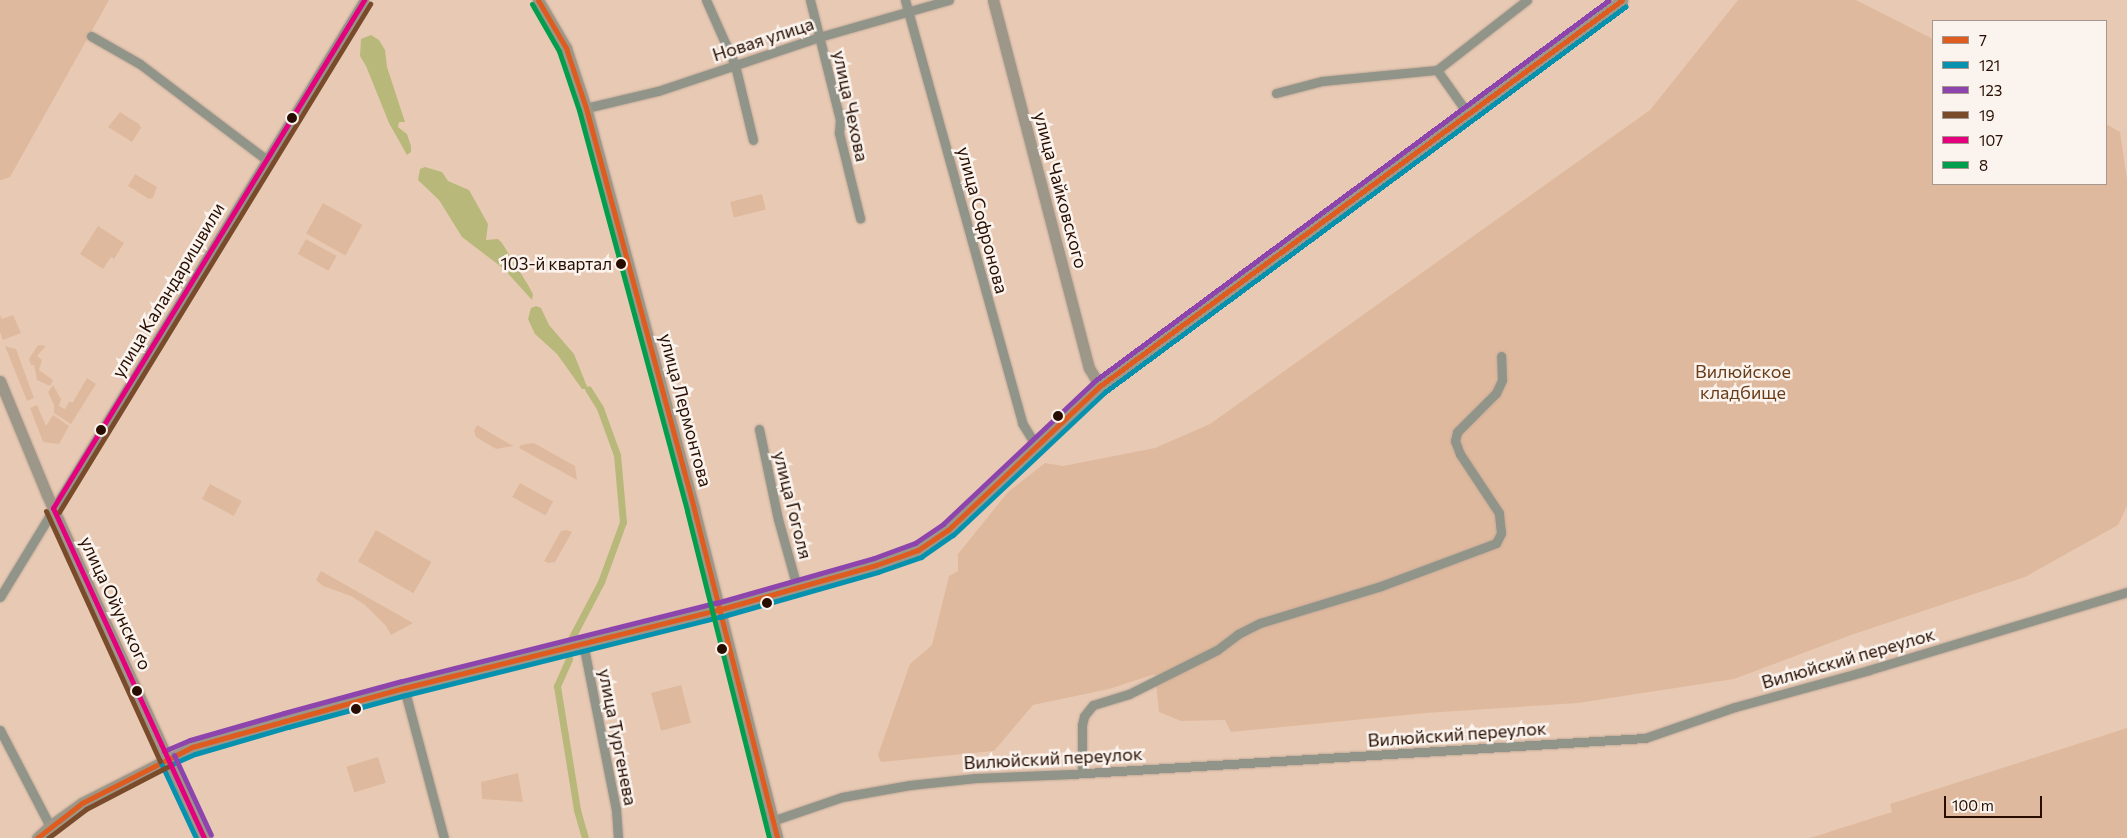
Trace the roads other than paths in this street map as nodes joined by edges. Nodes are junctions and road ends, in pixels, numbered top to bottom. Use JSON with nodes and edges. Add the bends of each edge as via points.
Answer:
{"nodes":[{"id":1,"x":364,"y":0,"type":"edge"},
{"id":2,"x":538,"y":0,"type":"edge"},
{"id":3,"x":706,"y":0,"type":"edge"},
{"id":4,"x":810,"y":0,"type":"edge"},
{"id":5,"x":905,"y":0,"type":"edge"},
{"id":6,"x":949,"y":0,"type":"edge"},
{"id":7,"x":993,"y":0,"type":"edge"},
{"id":8,"x":1527,"y":0,"type":"edge"},
{"id":9,"x":1622,"y":0,"type":"edge"},
{"id":10,"x":909,"y":11,"type":"junction"},
{"id":11,"x":91,"y":36,"type":"dead end"},
{"id":12,"x":819,"y":38,"type":"junction"},
{"id":13,"x":735,"y":66,"type":"junction"},
{"id":14,"x":1437,"y":70,"type":"junction"},
{"id":15,"x":1276,"y":93,"type":"dead end"},
{"id":16,"x":586,"y":108,"type":"junction"},
{"id":17,"x":1468,"y":114,"type":"junction"},
{"id":18,"x":753,"y":140,"type":"dead end"},
{"id":19,"x":266,"y":160,"type":"junction"},
{"id":20,"x":860,"y":218,"type":"dead end"},
{"id":21,"x":1501,"y":356,"type":"dead end"},
{"id":22,"x":0,"y":381,"type":"edge"},
{"id":23,"x":1100,"y":386,"type":"junction"},
{"id":24,"x":759,"y":429,"type":"dead end"},
{"id":25,"x":1036,"y":445,"type":"junction"},
{"id":26,"x":53,"y":508,"type":"junction"},
{"id":27,"x":798,"y":587,"type":"junction"},
{"id":28,"x":2127,"y":592,"type":"edge"},
{"id":29,"x":0,"y":597,"type":"edge"},
{"id":30,"x":718,"y":610,"type":"junction"},
{"id":31,"x":583,"y":642,"type":"junction"},
{"id":32,"x":404,"y":688,"type":"junction"},
{"id":33,"x":0,"y":730,"type":"edge"},
{"id":34,"x":168,"y":758,"type":"junction"},
{"id":35,"x":1082,"y":773,"type":"junction"},
{"id":36,"x":772,"y":821,"type":"junction"},
{"id":37,"x":50,"y":826,"type":"junction"},
{"id":38,"x":37,"y":838,"type":"edge"},
{"id":39,"x":204,"y":838,"type":"edge"},
{"id":40,"x":444,"y":838,"type":"edge"},
{"id":41,"x":618,"y":838,"type":"edge"},
{"id":42,"x":777,"y":838,"type":"edge"}],
"edges":[{"from":1,"to":19,"type":"street","name":"улица Каландаришвили"},
{"from":2,"to":16,"type":"main road","name":"улица Лермонтова","via":[[566,48]]},
{"from":3,"to":13,"type":"street"},
{"from":4,"to":12,"type":"street","name":"улица Чехова"},
{"from":5,"to":10,"type":"street","name":"улица Софронова"},
{"from":6,"to":10,"type":"street","name":"Новая улица"},
{"from":7,"to":23,"type":"main road","name":"улица Чайковского","via":[[1089,368]]},
{"from":8,"to":14,"type":"street"},
{"from":9,"to":17,"type":"main road"},
{"from":10,"to":12,"type":"street","name":"Новая улица"},
{"from":10,"to":25,"type":"street","name":"улица Софронова","via":[[1022,423]]},
{"from":11,"to":19,"type":"street","via":[[140,64]]},
{"from":12,"to":13,"type":"street","name":"Новая улица"},
{"from":12,"to":20,"type":"street","name":"улица Чехова"},
{"from":13,"to":16,"type":"street","name":"Новая улица","via":[[658,91]]},
{"from":13,"to":18,"type":"street"},
{"from":14,"to":15,"type":"street","via":[[1322,81]]},
{"from":14,"to":17,"type":"street"},
{"from":16,"to":30,"type":"main road","name":"улица Лермонтова","via":[[662,387]]},
{"from":17,"to":23,"type":"main road"},
{"from":19,"to":26,"type":"street","name":"улица Каландаришвили"},
{"from":21,"to":35,"type":"street","via":[[1502,380],[1496,393],[1457,432],[1455,442],[1498,513],[1501,532],[1496,543],[1381,586],[1260,623],[1217,650],[1129,694],[1093,705],[1084,716],[1082,725]]},
{"from":22,"to":26,"type":"main road","name":"улица Ойунского"},
{"from":23,"to":25,"type":"main road"},
{"from":24,"to":27,"type":"street","name":"улица Гоголя","via":[[778,519]]},
{"from":25,"to":27,"type":"main road","via":[[934,540],[900,557]]},
{"from":26,"to":29,"type":"street","name":"улица Каландаришвили"},
{"from":26,"to":34,"type":"main road","name":"улица Ойунского"},
{"from":27,"to":30,"type":"main road"},
{"from":28,"to":35,"type":"street","name":"Вилюйский переулок","via":[[1735,707],[1645,738]]},
{"from":30,"to":31,"type":"main road"},
{"from":30,"to":36,"type":"main road","name":"улица Лермонтова"},
{"from":31,"to":32,"type":"main road"},
{"from":31,"to":41,"type":"street","name":"улица Тургенева","via":[[616,809]]},
{"from":32,"to":34,"type":"main road","via":[[192,747]]},
{"from":32,"to":40,"type":"street"},
{"from":33,"to":37,"type":"street"},
{"from":34,"to":37,"type":"main road","via":[[82,803]]},
{"from":34,"to":39,"type":"main road","name":"улица Ойунского"},
{"from":35,"to":36,"type":"street","name":"Вилюйский переулок","via":[[910,785],[842,797]]},
{"from":36,"to":42,"type":"main road","name":"улица Лермонтова"},
{"from":37,"to":38,"type":"main road"}]}
